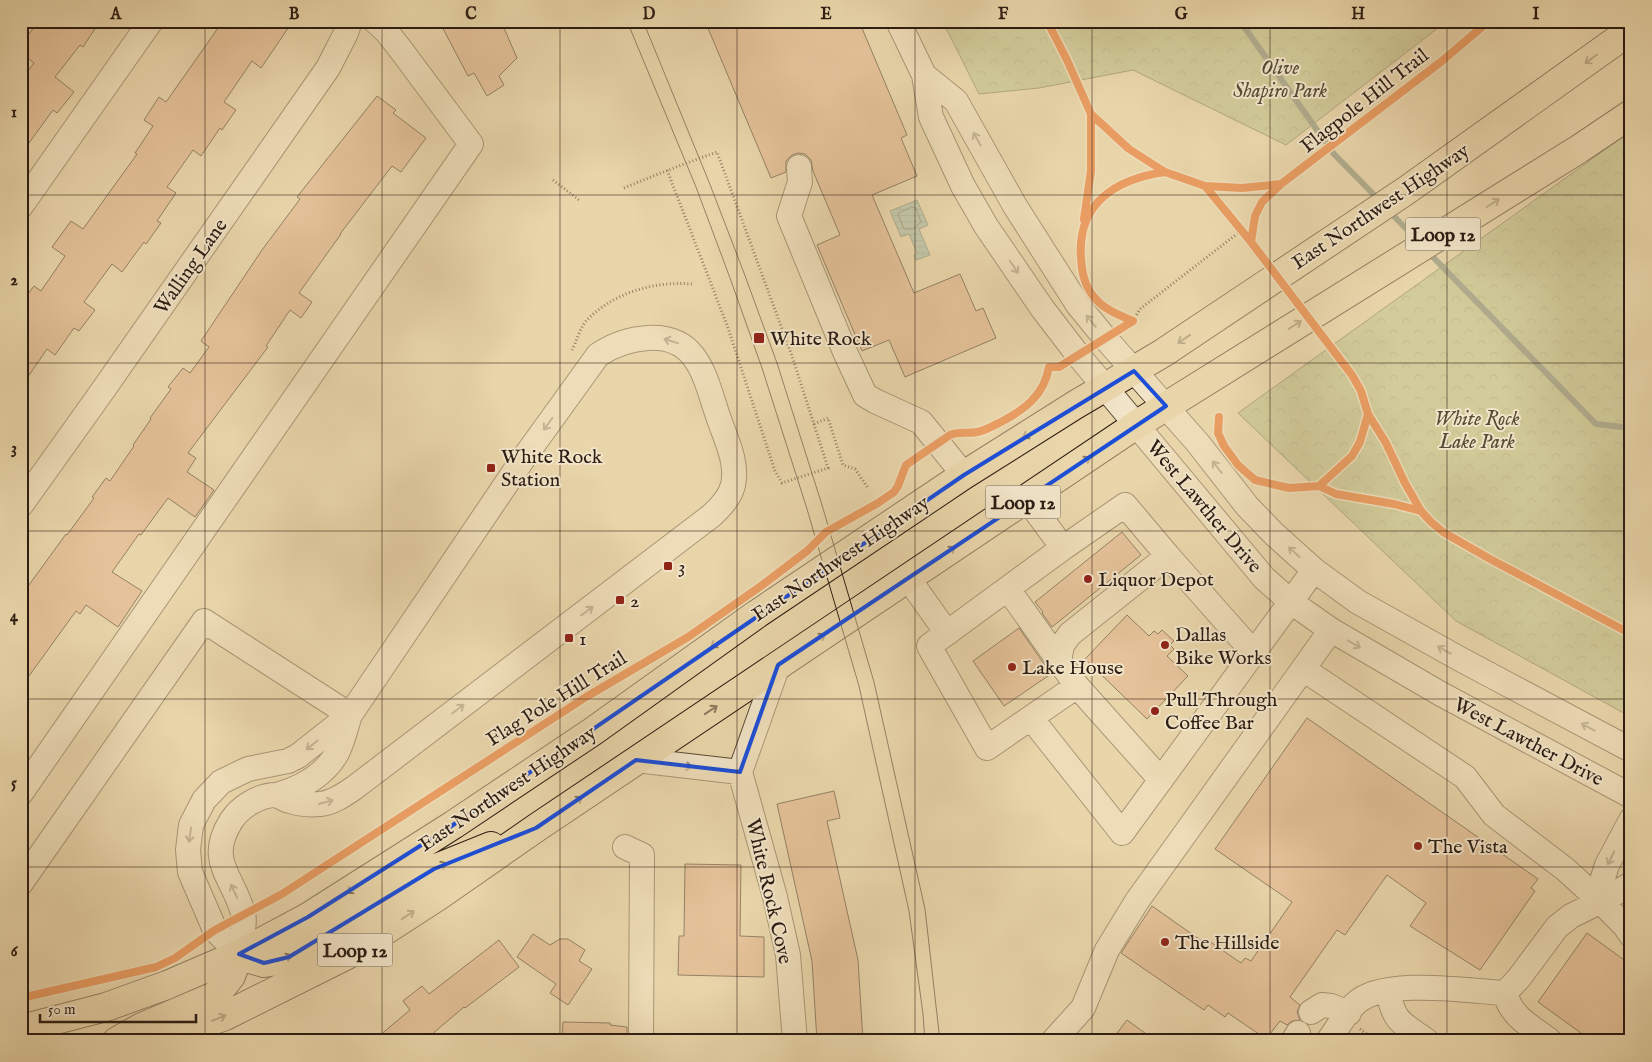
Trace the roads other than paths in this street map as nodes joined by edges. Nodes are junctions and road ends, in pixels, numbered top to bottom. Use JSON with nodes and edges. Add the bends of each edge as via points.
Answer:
{"nodes":[{"id":1,"x":151,"y":21,"type":"edge"},
{"id":2,"x":350,"y":21,"type":"edge"},
{"id":3,"x":375,"y":21,"type":"edge"},
{"id":4,"x":898,"y":21,"type":"edge"},
{"id":5,"x":1631,"y":30,"type":"edge"},
{"id":6,"x":924,"y":75,"type":"junction"},
{"id":7,"x":1631,"y":114,"type":"edge"},
{"id":8,"x":799,"y":166,"type":"dead end"},
{"id":9,"x":993,"y":169,"type":"junction"},
{"id":10,"x":963,"y":186,"type":"junction"},
{"id":11,"x":21,"y":206,"type":"edge"},
{"id":12,"x":1134,"y":370,"type":"junction"},
{"id":13,"x":1104,"y":388,"type":"junction"},
{"id":14,"x":1166,"y":406,"type":"junction"},
{"id":15,"x":1136,"y":425,"type":"junction"},
{"id":16,"x":964,"y":475,"type":"junction"},
{"id":17,"x":1027,"y":498,"type":"junction"},
{"id":18,"x":21,"y":505,"type":"edge"},
{"id":19,"x":1063,"y":548,"type":"junction"},
{"id":20,"x":1168,"y":556,"type":"junction"},
{"id":21,"x":1314,"y":570,"type":"junction"},
{"id":22,"x":908,"y":578,"type":"junction"},
{"id":23,"x":1008,"y":589,"type":"junction"},
{"id":24,"x":1290,"y":602,"type":"junction"},
{"id":25,"x":1331,"y":630,"type":"junction"},
{"id":26,"x":947,"y":633,"type":"junction"},
{"id":27,"x":1254,"y":653,"type":"junction"},
{"id":28,"x":1059,"y":661,"type":"junction"},
{"id":29,"x":778,"y":665,"type":"junction"},
{"id":30,"x":1303,"y":669,"type":"junction"},
{"id":31,"x":1077,"y":686,"type":"junction"},
{"id":32,"x":350,"y":715,"type":"junction"},
{"id":33,"x":1031,"y":718,"type":"junction"},
{"id":34,"x":1631,"y":750,"type":"edge"},
{"id":35,"x":636,"y":760,"type":"junction"},
{"id":36,"x":740,"y":772,"type":"junction"},
{"id":37,"x":1161,"y":780,"type":"junction"},
{"id":38,"x":21,"y":793,"type":"edge"},
{"id":39,"x":276,"y":795,"type":"junction"},
{"id":40,"x":1631,"y":796,"type":"edge"},
{"id":41,"x":1631,"y":820,"type":"edge"},
{"id":42,"x":536,"y":828,"type":"junction"},
{"id":43,"x":625,"y":848,"type":"dead end"},
{"id":44,"x":21,"y":883,"type":"edge"},
{"id":45,"x":1631,"y":884,"type":"edge"},
{"id":46,"x":1600,"y":900,"type":"junction"},
{"id":47,"x":1631,"y":934,"type":"edge"},
{"id":48,"x":239,"y":954,"type":"junction"},
{"id":49,"x":1388,"y":991,"type":"junction"},
{"id":50,"x":1505,"y":993,"type":"junction"},
{"id":51,"x":1311,"y":1012,"type":"dead end"},
{"id":52,"x":1349,"y":1013,"type":"junction"},
{"id":53,"x":21,"y":1030,"type":"edge"},
{"id":54,"x":117,"y":1041,"type":"edge"},
{"id":55,"x":157,"y":1041,"type":"edge"},
{"id":56,"x":641,"y":1041,"type":"edge"},
{"id":57,"x":794,"y":1041,"type":"edge"},
{"id":58,"x":1053,"y":1041,"type":"edge"},
{"id":59,"x":1328,"y":1041,"type":"edge"},
{"id":60,"x":1427,"y":1041,"type":"edge"},
{"id":61,"x":1550,"y":1041,"type":"edge"}],
"edges":[{"from":1,"to":11,"type":"street"},
{"from":2,"to":18,"type":"street","name":"Walling Lane","via":[[328,68]]},
{"from":3,"to":38,"type":"street","via":[[402,50],[472,144]]},
{"from":4,"to":6,"type":"street","name":"West Lawther Drive"},
{"from":5,"to":12,"type":"main road","name":"East Northwest Highway","one_way":true,"via":[[1407,190]]},
{"from":9,"to":6,"type":"street","name":"West Lawther Drive","one_way":true,"via":[[956,101]]},
{"from":6,"to":10,"type":"street","name":"West Lawther Drive","via":[[931,117]]},
{"from":14,"to":7,"type":"main road","number":"Loop 12","one_way":true},
{"from":8,"to":16,"type":"street","via":[[800,182],[789,216],[866,395],[921,422]]},
{"from":9,"to":10,"type":"street"},
{"from":12,"to":9,"type":"street","name":"West Lawther Drive","one_way":true,"via":[[1078,305]]},
{"from":10,"to":13,"type":"street","name":"West Lawther Drive","one_way":true,"via":[[1042,308]]},
{"from":12,"to":13,"type":"main road","name":"East Northwest Highway"},
{"from":12,"to":14,"type":"street","name":"West Lawther Drive"},
{"from":13,"to":15,"type":"street","name":"West Lawther Drive"},
{"from":13,"to":16,"type":"main road","name":"East Northwest Highway","one_way":true},
{"from":14,"to":15,"type":"main road","number":"Loop 12"},
{"from":21,"to":14,"type":"street","name":"West Lawther Drive","one_way":true,"via":[[1247,506]]},
{"from":17,"to":15,"type":"main road","number":"Loop 12","one_way":true},
{"from":15,"to":24,"type":"street","name":"West Lawther Drive","via":[[1264,578]]},
{"from":16,"to":48,"type":"main road","name":"East Northwest Highway","number":"Loop 12","one_way":true,"via":[[453,824],[308,917]]},
{"from":17,"to":19,"type":"street"},
{"from":22,"to":17,"type":"main road","number":"Loop 12","one_way":true},
{"from":19,"to":20,"type":"street","via":[[1124,505]]},
{"from":19,"to":23,"type":"street"},
{"from":20,"to":27,"type":"street"},
{"from":20,"to":28,"type":"street","via":[[1070,634],[1062,645]]},
{"from":21,"to":24,"type":"street"},
{"from":34,"to":21,"type":"street","name":"West Lawther Drive","one_way":true,"via":[[1358,602]]},
{"from":22,"to":26,"type":"street"},
{"from":29,"to":22,"type":"main road","number":"Loop 12","one_way":true},
{"from":23,"to":26,"type":"street"},
{"from":23,"to":28,"type":"street"},
{"from":24,"to":25,"type":"street","name":"West Lawther Drive"},
{"from":24,"to":27,"type":"street"},
{"from":25,"to":30,"type":"street"},
{"from":25,"to":40,"type":"street","name":"West Lawther Drive","one_way":true,"via":[[1441,694]]},
{"from":26,"to":33,"type":"street","via":[[929,646],[987,748]]},
{"from":27,"to":37,"type":"street"},
{"from":28,"to":31,"type":"street"},
{"from":35,"to":29,"type":"main road","number":"Loop 12","one_way":true},
{"from":29,"to":36,"type":"street"},
{"from":30,"to":46,"type":"street","via":[[1465,778],[1494,816],[1565,869]]},
{"from":30,"to":58,"type":"street","via":[[1137,901],[1107,950],[1083,1008]]},
{"from":31,"to":33,"type":"street"},
{"from":31,"to":37,"type":"street"},
{"from":32,"to":39,"type":"street","via":[[338,752],[327,767],[316,778]]},
{"from":39,"to":32,"type":"street","one_way":true,"via":[[302,804],[322,804],[341,797],[720,508],[732,486],[734,462],[699,364],[684,346],[663,338],[635,338],[598,355],[523,458]]},
{"from":32,"to":44,"type":"street","via":[[204,621]]},
{"from":32,"to":48,"type":"street","one_way":true,"via":[[298,756],[248,769],[222,782],[204,800],[196,815],[189,836],[190,872],[215,930]]},
{"from":33,"to":37,"type":"street","via":[[1122,833]]},
{"from":35,"to":36,"type":"street","one_way":true},
{"from":42,"to":35,"type":"main road","number":"Loop 12","one_way":true},
{"from":36,"to":57,"type":"street","name":"White Rock Cove","via":[[788,955]]},
{"from":48,"to":39,"type":"street","one_way":true,"via":[[244,914],[222,866],[223,835],[243,806]]},
{"from":41,"to":46,"type":"street","one_way":true,"via":[[1607,866]]},
{"from":48,"to":42,"type":"main road","one_way":true,"via":[[264,963],[289,957],[322,940],[434,868]]},
{"from":55,"to":42,"type":"main road","number":"Loop 12","one_way":true,"via":[[225,1016],[349,954]]},
{"from":43,"to":56,"type":"street","via":[[642,856]]},
{"from":45,"to":46,"type":"street"},
{"from":46,"to":47,"type":"street"},
{"from":46,"to":50,"type":"street","via":[[1557,927]]},
{"from":48,"to":53,"type":"main road","name":"East Northwest Highway","number":"Loop 12","via":[[167,986],[106,1007]]},
{"from":48,"to":54,"type":"main road","via":[[232,976],[215,996]]},
{"from":49,"to":50,"type":"street","via":[[1418,986]]},
{"from":49,"to":52,"type":"street","via":[[1362,999]]},
{"from":49,"to":60,"type":"street","via":[[1391,1007],[1399,1021]]},
{"from":50,"to":61,"type":"street","via":[[1513,1013]]},
{"from":51,"to":52,"type":"street","via":[[1322,1005]]},
{"from":52,"to":59,"type":"street"}]}
